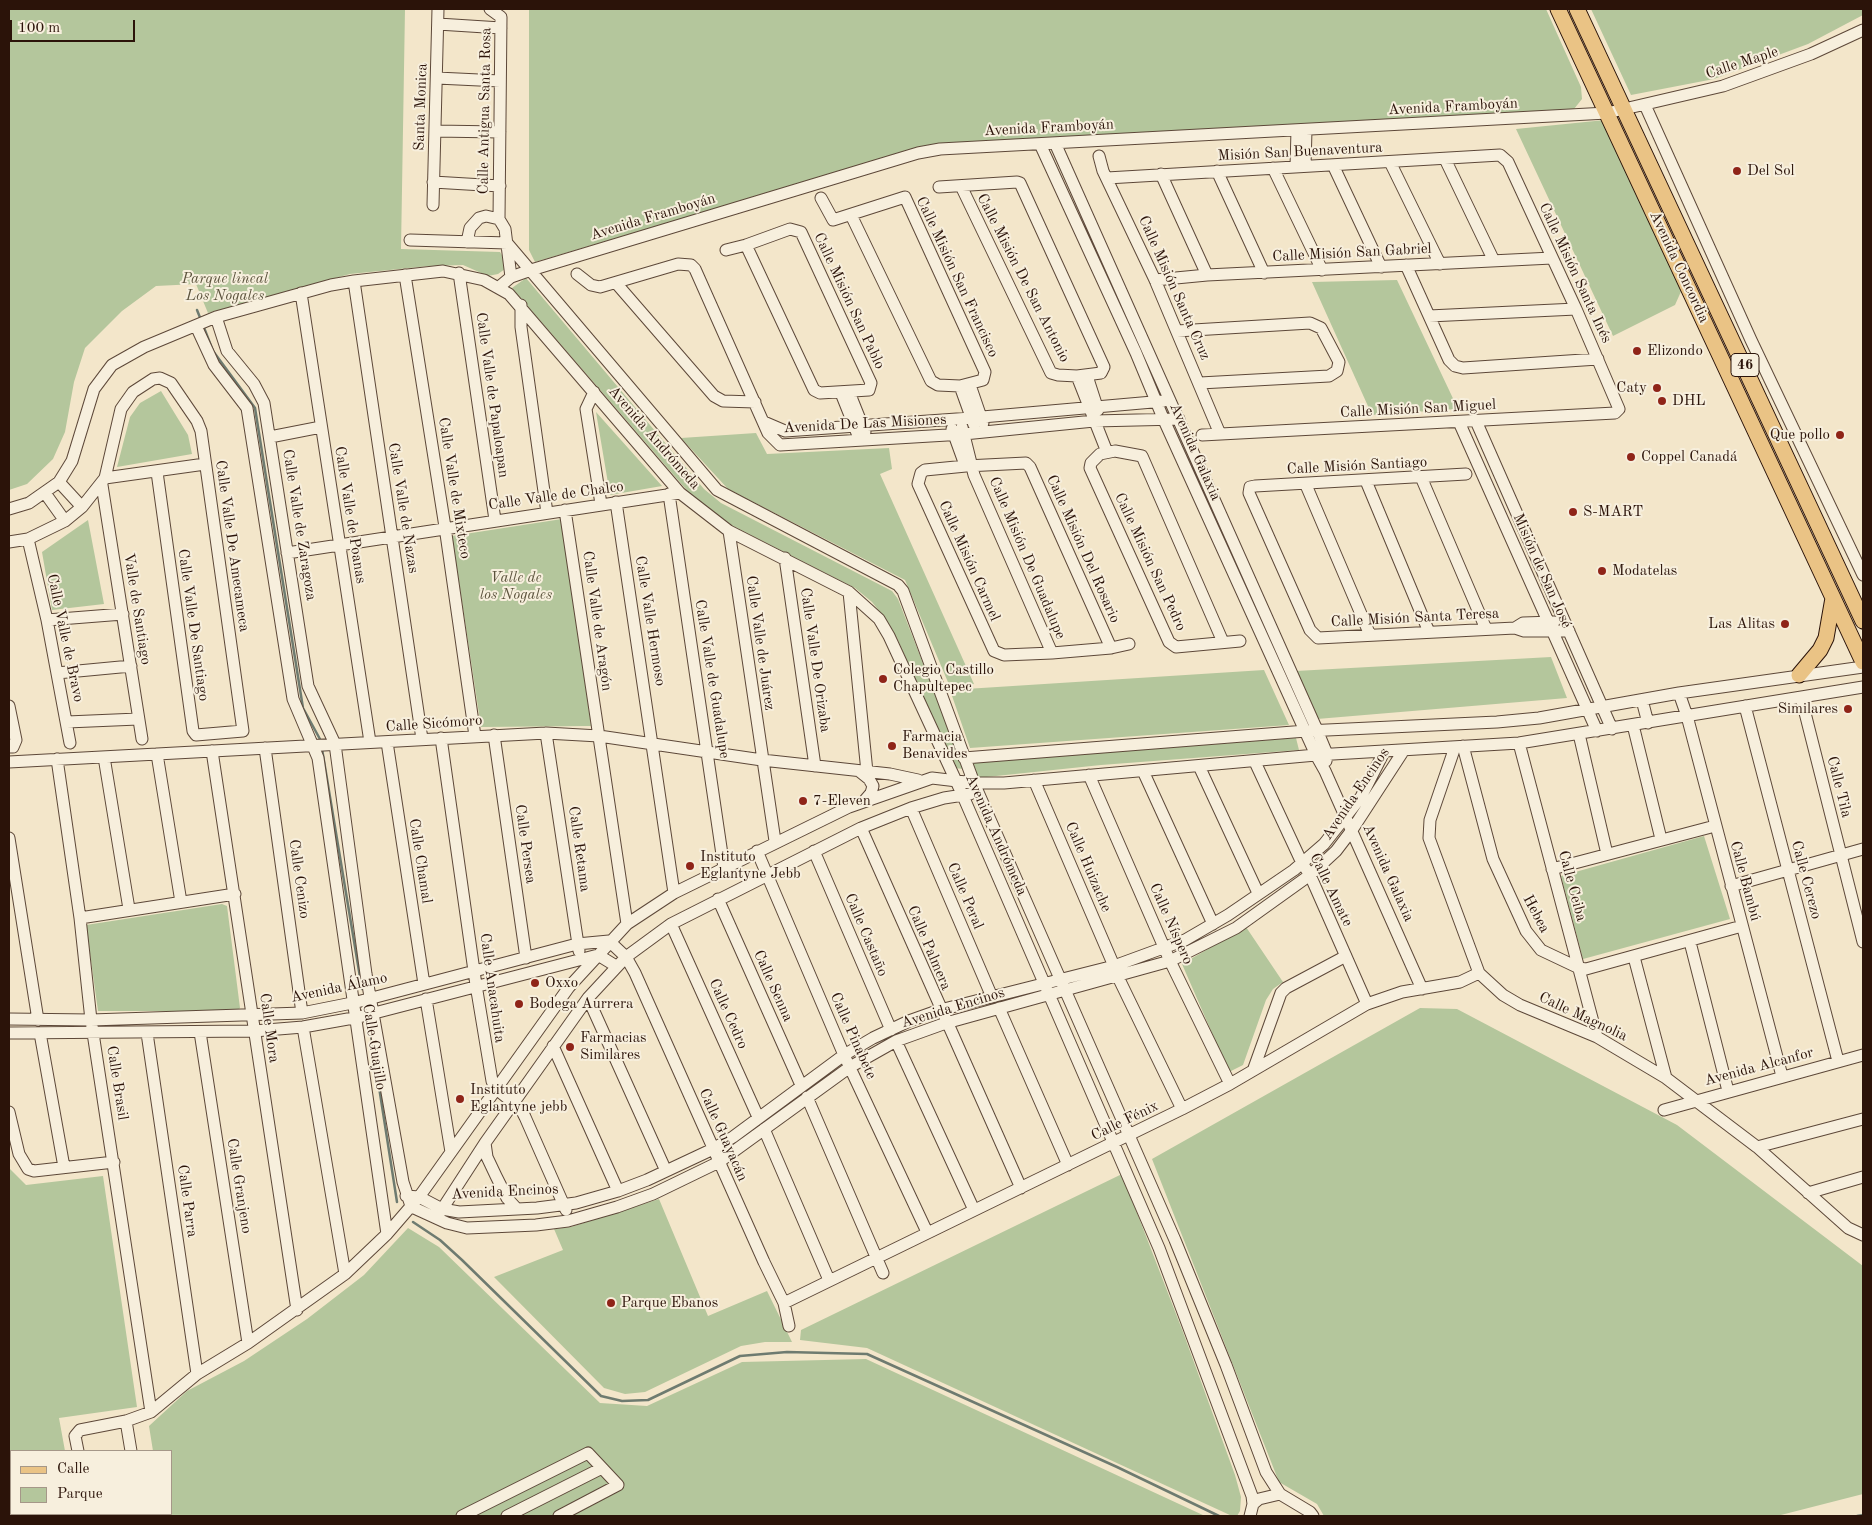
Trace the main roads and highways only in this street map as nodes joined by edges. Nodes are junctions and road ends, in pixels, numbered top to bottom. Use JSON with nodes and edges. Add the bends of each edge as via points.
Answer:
{"nodes":[{"id":1,"x":1577,"y":9,"type":"edge"},
{"id":2,"x":1561,"y":15,"type":"edge"},
{"id":3,"x":1615,"y":111,"type":"junction"},
{"id":4,"x":1833,"y":598,"type":"junction"},
{"id":5,"x":1863,"y":621,"type":"edge"},
{"id":6,"x":1862,"y":665,"type":"edge"},
{"id":7,"x":1799,"y":675,"type":"road end"}],
"edges":[{"from":1,"to":3,"type":"main road","name":"Avenida Concordia","number":"46"},
{"from":2,"to":3,"type":"main road","name":"Avenida Concordia","number":"46"},
{"from":3,"to":4,"type":"main road","name":"Avenida Concordia","number":"46"},
{"from":3,"to":5,"type":"main road","name":"Avenida Concordia","number":"46"},
{"from":4,"to":6,"type":"main road","name":"Avenida Concordia","number":"46"},
{"from":4,"to":7,"type":"main road","via":[[1826,638]]}]}
